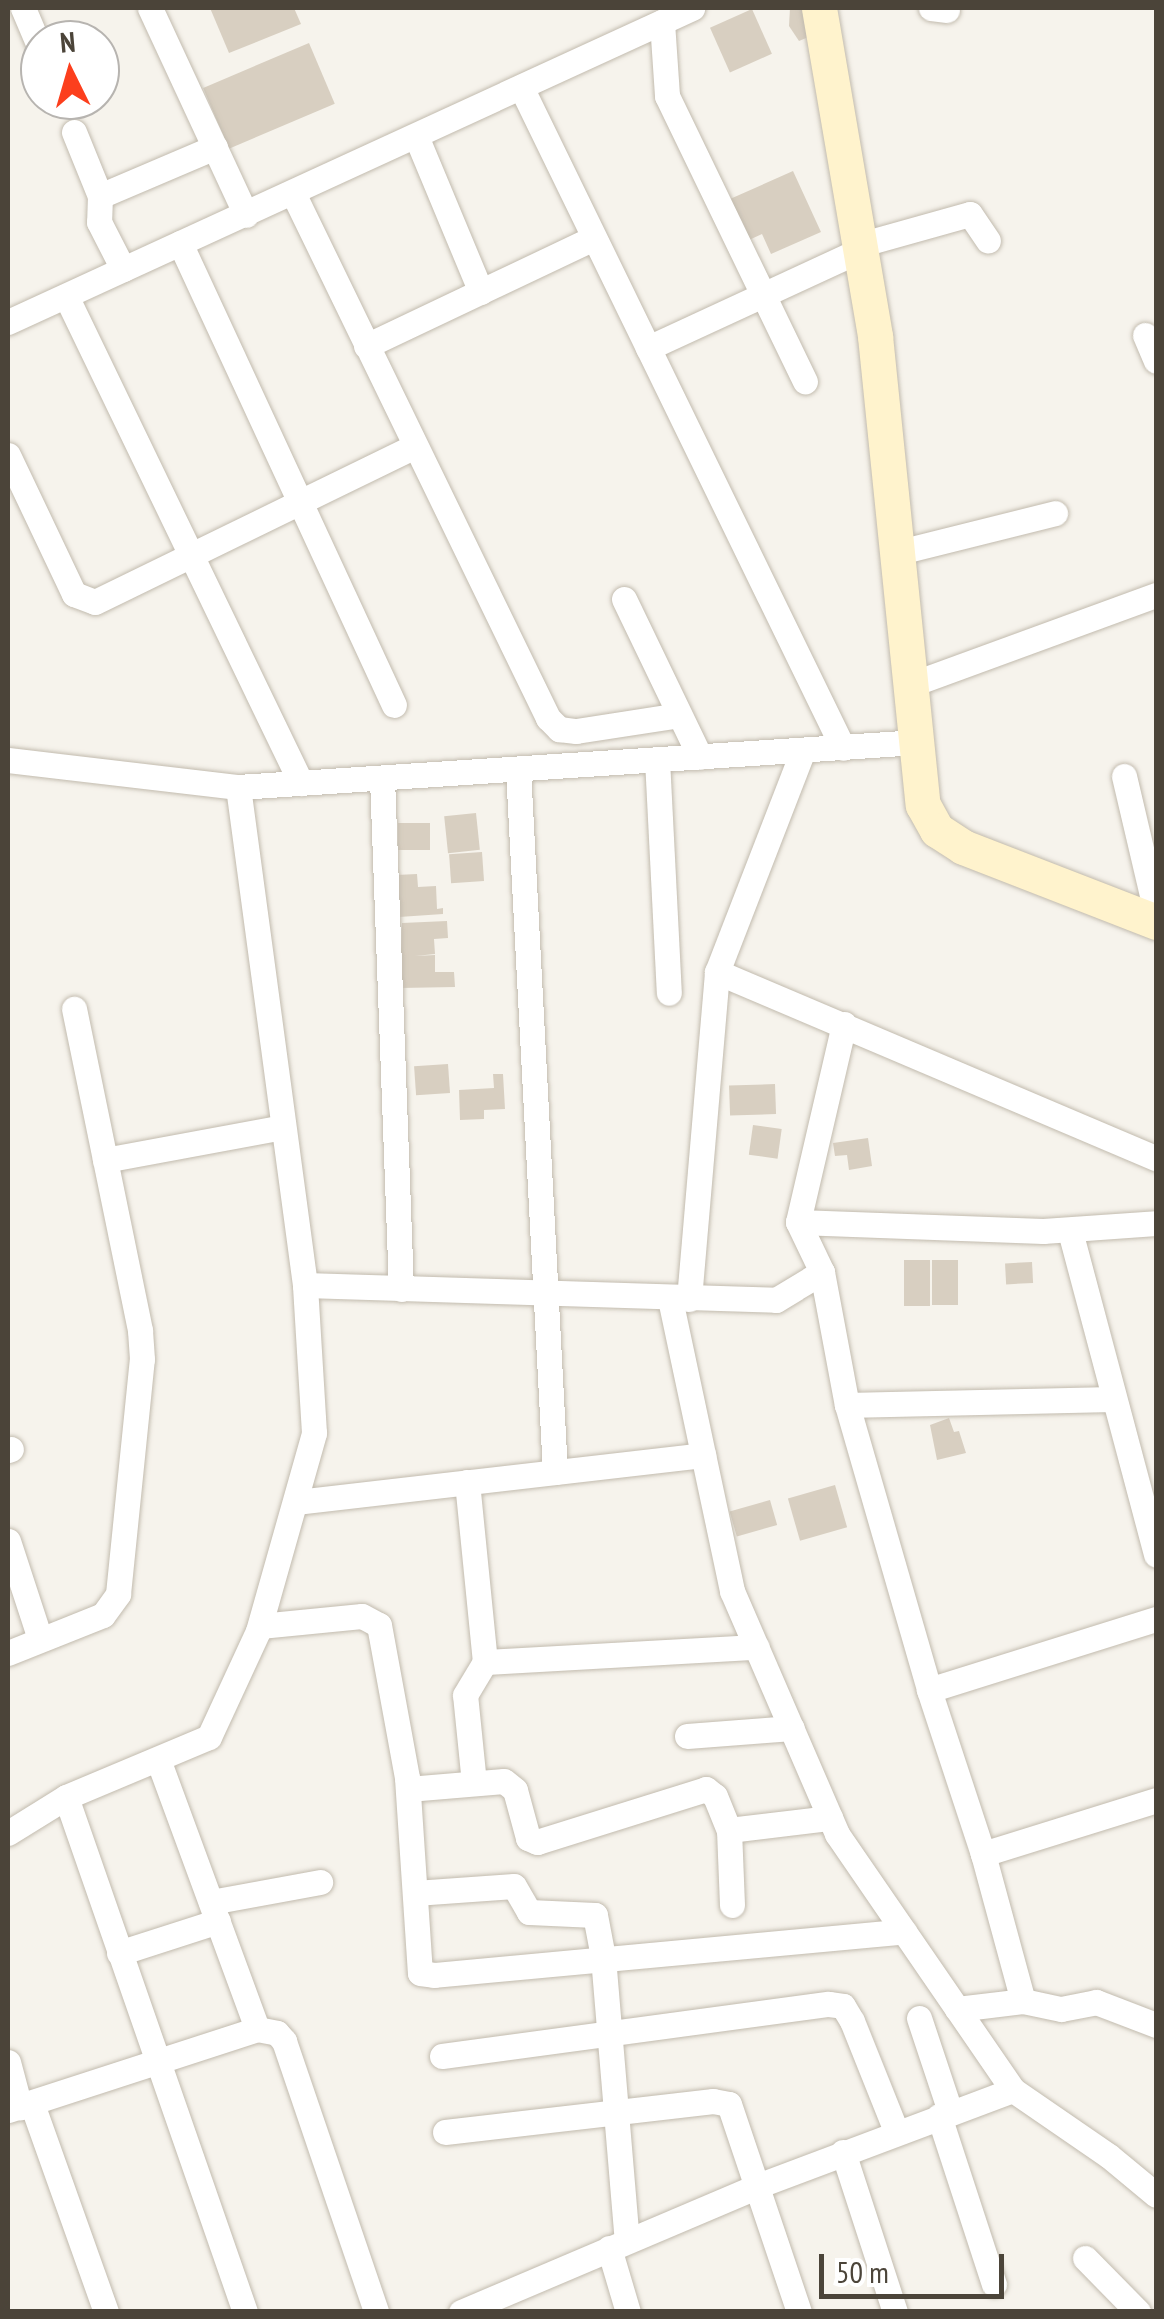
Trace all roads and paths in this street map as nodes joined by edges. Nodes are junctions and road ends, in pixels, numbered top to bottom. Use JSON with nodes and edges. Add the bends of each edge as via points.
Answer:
{"nodes":[{"id":1,"x":150,"y":8,"type":"edge"},
{"id":2,"x":692,"y":8,"type":"edge"},
{"id":3,"x":819,"y":8,"type":"edge"},
{"id":4,"x":662,"y":22,"type":"junction"},
{"id":5,"x":521,"y":87,"type":"junction"},
{"id":6,"x":74,"y":132,"type":"dead end"},
{"id":7,"x":416,"y":136,"type":"junction"},
{"id":8,"x":214,"y":147,"type":"junction"},
{"id":9,"x":293,"y":193,"type":"junction"},
{"id":10,"x":100,"y":196,"type":"junction"},
{"id":11,"x":246,"y":215,"type":"junction"},
{"id":12,"x":592,"y":238,"type":"junction"},
{"id":13,"x":988,"y":240,"type":"dead end"},
{"id":14,"x":180,"y":243,"type":"junction"},
{"id":15,"x":859,"y":248,"type":"junction"},
{"id":16,"x":123,"y":269,"type":"junction"},
{"id":17,"x":481,"y":292,"type":"junction"},
{"id":18,"x":764,"y":294,"type":"junction"},
{"id":19,"x":66,"y":296,"type":"junction"},
{"id":20,"x":8,"y":322,"type":"edge"},
{"id":21,"x":1144,"y":336,"type":"dead end"},
{"id":22,"x":366,"y":346,"type":"junction"},
{"id":23,"x":648,"y":348,"type":"junction"},
{"id":24,"x":1156,"y":361,"type":"edge"},
{"id":25,"x":805,"y":381,"type":"dead end"},
{"id":26,"x":415,"y":446,"type":"junction"},
{"id":27,"x":8,"y":455,"type":"edge"},
{"id":28,"x":302,"y":502,"type":"junction"},
{"id":29,"x":1055,"y":513,"type":"dead end"},
{"id":30,"x":895,"y":554,"type":"junction"},
{"id":31,"x":191,"y":557,"type":"junction"},
{"id":32,"x":1156,"y":595,"type":"edge"},
{"id":33,"x":624,"y":599,"type":"dead end"},
{"id":34,"x":908,"y":686,"type":"junction"},
{"id":35,"x":394,"y":705,"type":"dead end"},
{"id":36,"x":679,"y":714,"type":"junction"},
{"id":37,"x":917,"y":742,"type":"junction"},
{"id":38,"x":842,"y":748,"type":"junction"},
{"id":39,"x":803,"y":750,"type":"junction"},
{"id":40,"x":700,"y":757,"type":"junction"},
{"id":41,"x":657,"y":759,"type":"junction"},
{"id":42,"x":8,"y":760,"type":"edge"},
{"id":43,"x":518,"y":769,"type":"junction"},
{"id":44,"x":1124,"y":776,"type":"dead end"},
{"id":45,"x":382,"y":778,"type":"junction"},
{"id":46,"x":301,"y":784,"type":"junction"},
{"id":47,"x":238,"y":787,"type":"junction"},
{"id":48,"x":1156,"y":912,"type":"edge"},
{"id":49,"x":1156,"y":922,"type":"edge"},
{"id":50,"x":717,"y":972,"type":"junction"},
{"id":51,"x":669,"y":993,"type":"dead end"},
{"id":52,"x":74,"y":1009,"type":"dead end"},
{"id":53,"x":844,"y":1024,"type":"junction"},
{"id":54,"x":283,"y":1127,"type":"junction"},
{"id":55,"x":1156,"y":1158,"type":"edge"},
{"id":56,"x":105,"y":1160,"type":"junction"},
{"id":57,"x":798,"y":1222,"type":"junction"},
{"id":58,"x":1156,"y":1223,"type":"edge"},
{"id":59,"x":1070,"y":1231,"type":"junction"},
{"id":60,"x":822,"y":1272,"type":"junction"},
{"id":61,"x":304,"y":1285,"type":"junction"},
{"id":62,"x":400,"y":1289,"type":"junction"},
{"id":63,"x":544,"y":1294,"type":"junction"},
{"id":64,"x":679,"y":1299,"type":"junction"},
{"id":65,"x":1112,"y":1400,"type":"junction"},
{"id":66,"x":848,"y":1405,"type":"junction"},
{"id":67,"x":703,"y":1454,"type":"junction"},
{"id":68,"x":555,"y":1472,"type":"junction"},
{"id":69,"x":467,"y":1482,"type":"junction"},
{"id":70,"x":297,"y":1502,"type":"junction"},
{"id":71,"x":8,"y":1541,"type":"edge"},
{"id":72,"x":1156,"y":1556,"type":"edge"},
{"id":73,"x":1156,"y":1619,"type":"edge"},
{"id":74,"x":260,"y":1626,"type":"junction"},
{"id":75,"x":40,"y":1639,"type":"junction"},
{"id":76,"x":756,"y":1647,"type":"junction"},
{"id":77,"x":8,"y":1654,"type":"edge"},
{"id":78,"x":485,"y":1662,"type":"junction"},
{"id":79,"x":929,"y":1690,"type":"junction"},
{"id":80,"x":792,"y":1728,"type":"junction"},
{"id":81,"x":687,"y":1736,"type":"dead end"},
{"id":82,"x":159,"y":1762,"type":"junction"},
{"id":83,"x":474,"y":1783,"type":"junction"},
{"id":84,"x":408,"y":1789,"type":"junction"},
{"id":85,"x":66,"y":1797,"type":"junction"},
{"id":86,"x":1156,"y":1800,"type":"edge"},
{"id":87,"x":830,"y":1818,"type":"junction"},
{"id":88,"x":729,"y":1830,"type":"junction"},
{"id":89,"x":8,"y":1833,"type":"edge"},
{"id":90,"x":983,"y":1854,"type":"junction"},
{"id":91,"x":320,"y":1882,"type":"dead end"},
{"id":92,"x":415,"y":1894,"type":"junction"},
{"id":93,"x":732,"y":1905,"type":"dead end"},
{"id":94,"x":214,"y":1911,"type":"junction"},
{"id":95,"x":904,"y":1931,"type":"junction"},
{"id":96,"x":120,"y":1953,"type":"junction"},
{"id":97,"x":604,"y":1957,"type":"junction"},
{"id":98,"x":1022,"y":2001,"type":"junction"},
{"id":99,"x":957,"y":2009,"type":"junction"},
{"id":100,"x":919,"y":2018,"type":"dead end"},
{"id":101,"x":1156,"y":2024,"type":"edge"},
{"id":102,"x":258,"y":2028,"type":"junction"},
{"id":103,"x":609,"y":2034,"type":"junction"},
{"id":104,"x":442,"y":2056,"type":"dead end"},
{"id":105,"x":8,"y":2062,"type":"edge"},
{"id":106,"x":157,"y":2062,"type":"junction"},
{"id":107,"x":1013,"y":2090,"type":"junction"},
{"id":108,"x":20,"y":2107,"type":"edge"},
{"id":109,"x":616,"y":2113,"type":"junction"},
{"id":110,"x":944,"y":2114,"type":"junction"},
{"id":111,"x":896,"y":2131,"type":"junction"},
{"id":112,"x":445,"y":2132,"type":"dead end"},
{"id":113,"x":843,"y":2152,"type":"junction"},
{"id":114,"x":760,"y":2185,"type":"junction"},
{"id":115,"x":1156,"y":2195,"type":"edge"},
{"id":116,"x":618,"y":2244,"type":"junction"},
{"id":117,"x":1084,"y":2258,"type":"dead end"},
{"id":118,"x":994,"y":2284,"type":"dead end"},
{"id":119,"x":106,"y":2312,"type":"edge"},
{"id":120,"x":244,"y":2312,"type":"edge"},
{"id":121,"x":376,"y":2312,"type":"edge"},
{"id":122,"x":460,"y":2312,"type":"edge"},
{"id":123,"x":628,"y":2312,"type":"edge"},
{"id":124,"x":799,"y":2312,"type":"edge"},
{"id":125,"x":895,"y":2312,"type":"edge"},
{"id":126,"x":1138,"y":2312,"type":"edge"}],
"edges":[{"from":1,"to":8,"type":"street"},
{"from":2,"to":4,"type":"street"},
{"from":3,"to":15,"type":"street"},
{"from":4,"to":5,"type":"street"},
{"from":4,"to":18,"type":"street","via":[[667,96]]},
{"from":5,"to":7,"type":"street"},
{"from":5,"to":12,"type":"street"},
{"from":6,"to":10,"type":"street"},
{"from":7,"to":9,"type":"street"},
{"from":7,"to":17,"type":"street"},
{"from":8,"to":10,"type":"street"},
{"from":8,"to":11,"type":"street"},
{"from":9,"to":11,"type":"street"},
{"from":9,"to":22,"type":"street"},
{"from":10,"to":16,"type":"street","via":[[99,222]]},
{"from":11,"to":14,"type":"street"},
{"from":12,"to":17,"type":"street"},
{"from":12,"to":23,"type":"street"},
{"from":13,"to":15,"type":"street","via":[[970,214]]},
{"from":14,"to":16,"type":"street"},
{"from":14,"to":28,"type":"street"},
{"from":15,"to":18,"type":"street"},
{"from":15,"to":30,"type":"street"},
{"from":16,"to":19,"type":"street"},
{"from":17,"to":22,"type":"street"},
{"from":18,"to":23,"type":"street"},
{"from":18,"to":25,"type":"street"},
{"from":19,"to":20,"type":"street"},
{"from":19,"to":31,"type":"street"},
{"from":21,"to":24,"type":"street"},
{"from":22,"to":26,"type":"street"},
{"from":23,"to":38,"type":"street"},
{"from":26,"to":28,"type":"street"},
{"from":26,"to":36,"type":"street","via":[[548,718],[559,729],[576,731]]},
{"from":27,"to":31,"type":"street","via":[[74,594],[84,601],[105,599]]},
{"from":28,"to":31,"type":"street"},
{"from":28,"to":35,"type":"street"},
{"from":29,"to":30,"type":"street"},
{"from":30,"to":34,"type":"street"},
{"from":31,"to":46,"type":"street"},
{"from":32,"to":34,"type":"street"},
{"from":33,"to":36,"type":"street"},
{"from":34,"to":37,"type":"street"},
{"from":36,"to":40,"type":"street"},
{"from":37,"to":38,"type":"street"},
{"from":37,"to":49,"type":"street","via":[[923,805],[937,830],[963,847]]},
{"from":38,"to":39,"type":"street"},
{"from":39,"to":40,"type":"street"},
{"from":39,"to":50,"type":"street"},
{"from":40,"to":41,"type":"street"},
{"from":41,"to":43,"type":"street"},
{"from":41,"to":51,"type":"street"},
{"from":42,"to":47,"type":"street"},
{"from":43,"to":45,"type":"street"},
{"from":43,"to":63,"type":"street"},
{"from":44,"to":48,"type":"street"},
{"from":45,"to":46,"type":"street"},
{"from":45,"to":62,"type":"street"},
{"from":46,"to":47,"type":"street"},
{"from":47,"to":54,"type":"street"},
{"from":50,"to":53,"type":"street"},
{"from":50,"to":64,"type":"street"},
{"from":52,"to":56,"type":"street"},
{"from":53,"to":55,"type":"street"},
{"from":53,"to":57,"type":"street"},
{"from":54,"to":56,"type":"street"},
{"from":54,"to":61,"type":"street"},
{"from":56,"to":75,"type":"street","via":[[142,1359],[118,1594],[103,1615]]},
{"from":57,"to":59,"type":"street"},
{"from":57,"to":60,"type":"street"},
{"from":58,"to":59,"type":"street"},
{"from":59,"to":65,"type":"street"},
{"from":60,"to":64,"type":"street","via":[[776,1300]]},
{"from":60,"to":66,"type":"street"},
{"from":61,"to":62,"type":"street"},
{"from":61,"to":70,"type":"street","via":[[314,1433]]},
{"from":62,"to":63,"type":"street"},
{"from":63,"to":64,"type":"street"},
{"from":63,"to":68,"type":"street"},
{"from":64,"to":67,"type":"street"},
{"from":65,"to":66,"type":"street"},
{"from":65,"to":72,"type":"street"},
{"from":66,"to":79,"type":"street"},
{"from":67,"to":68,"type":"street"},
{"from":67,"to":76,"type":"street","via":[[732,1592]]},
{"from":68,"to":69,"type":"street"},
{"from":69,"to":70,"type":"street"},
{"from":69,"to":78,"type":"street"},
{"from":70,"to":74,"type":"street"},
{"from":71,"to":75,"type":"street"},
{"from":73,"to":79,"type":"street"},
{"from":74,"to":82,"type":"street","via":[[209,1737]]},
{"from":74,"to":84,"type":"street","via":[[362,1616],[378,1625]]},
{"from":75,"to":77,"type":"street"},
{"from":76,"to":78,"type":"street"},
{"from":76,"to":80,"type":"street"},
{"from":78,"to":83,"type":"street","via":[[465,1694]]},
{"from":79,"to":90,"type":"street"},
{"from":80,"to":81,"type":"street"},
{"from":80,"to":87,"type":"street"},
{"from":82,"to":85,"type":"street"},
{"from":82,"to":94,"type":"street"},
{"from":83,"to":84,"type":"street"},
{"from":83,"to":88,"type":"street","via":[[511,1784],[528,1838],[537,1842],[706,1790],[716,1796]]},
{"from":84,"to":92,"type":"street"},
{"from":85,"to":89,"type":"street"},
{"from":85,"to":96,"type":"street"},
{"from":86,"to":90,"type":"street"},
{"from":87,"to":88,"type":"street"},
{"from":87,"to":95,"type":"street"},
{"from":88,"to":93,"type":"street"},
{"from":90,"to":98,"type":"street"},
{"from":91,"to":94,"type":"street"},
{"from":92,"to":97,"type":"street","via":[[514,1886],[529,1912],[595,1915]]},
{"from":92,"to":97,"type":"street","via":[[420,1973]]},
{"from":94,"to":96,"type":"street"},
{"from":94,"to":102,"type":"street"},
{"from":95,"to":97,"type":"street"},
{"from":95,"to":99,"type":"street"},
{"from":96,"to":106,"type":"street"},
{"from":97,"to":103,"type":"street"},
{"from":98,"to":99,"type":"street"},
{"from":98,"to":101,"type":"street","via":[[1061,2009],[1096,2002]]},
{"from":99,"to":107,"type":"street"},
{"from":100,"to":110,"type":"street"},
{"from":102,"to":106,"type":"street"},
{"from":102,"to":121,"type":"street","via":[[284,2041]]},
{"from":103,"to":104,"type":"street"},
{"from":103,"to":109,"type":"street"},
{"from":103,"to":111,"type":"street","via":[[843,2006]]},
{"from":105,"to":108,"type":"street"},
{"from":106,"to":108,"type":"street"},
{"from":106,"to":120,"type":"street"},
{"from":107,"to":110,"type":"street"},
{"from":107,"to":115,"type":"street"},
{"from":108,"to":119,"type":"street"},
{"from":109,"to":112,"type":"street"},
{"from":109,"to":114,"type":"street","via":[[713,2100],[729,2104]]},
{"from":109,"to":116,"type":"street"},
{"from":110,"to":111,"type":"street"},
{"from":110,"to":118,"type":"street"},
{"from":111,"to":113,"type":"street"},
{"from":113,"to":114,"type":"street"},
{"from":113,"to":125,"type":"street"},
{"from":114,"to":116,"type":"street"},
{"from":114,"to":124,"type":"street"},
{"from":116,"to":122,"type":"street"},
{"from":116,"to":123,"type":"street"},
{"from":117,"to":126,"type":"street"}]}
